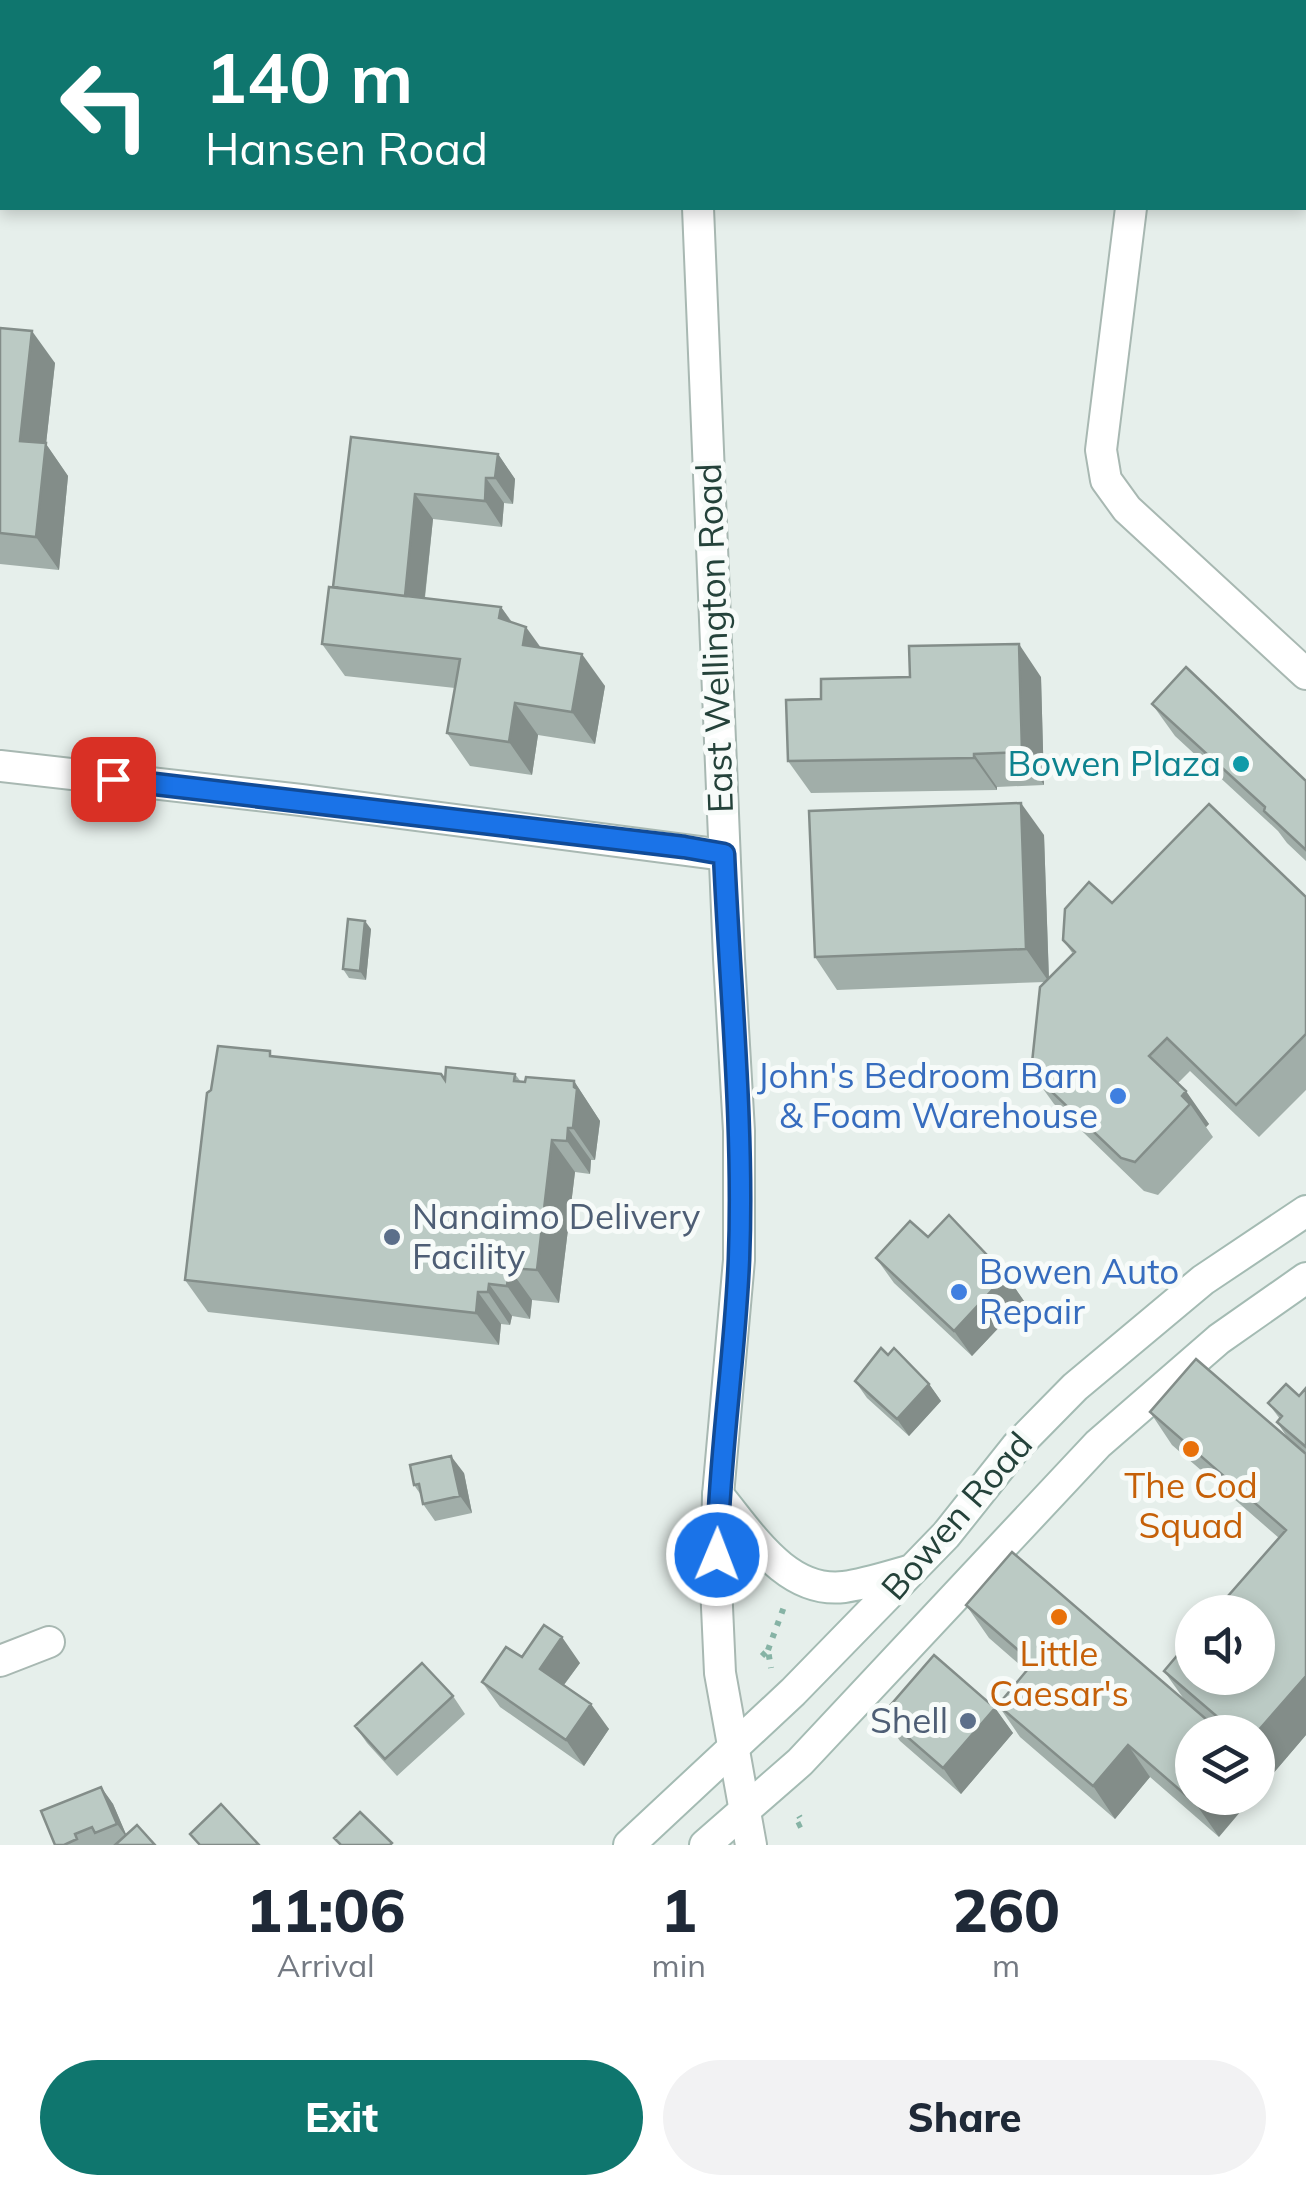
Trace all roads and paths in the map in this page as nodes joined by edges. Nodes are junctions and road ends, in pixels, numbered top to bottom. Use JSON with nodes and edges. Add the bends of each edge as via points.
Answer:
{"nodes":[{"id":1,"x":698,"y":210,"type":"edge"},
{"id":2,"x":1131,"y":210,"type":"edge"},
{"id":3,"x":1306,"y":674,"type":"edge"},
{"id":4,"x":0,"y":766,"type":"edge"},
{"id":5,"x":724,"y":854,"type":"junction"},
{"id":6,"x":1306,"y":1211,"type":"edge"},
{"id":7,"x":1306,"y":1278,"type":"edge"},
{"id":8,"x":718,"y":1495,"type":"junction"},
{"id":9,"x":912,"y":1570,"type":"junction"},
{"id":10,"x":787,"y":1598,"type":"dead end"},
{"id":11,"x":49,"y":1642,"type":"dead end"},
{"id":12,"x":0,"y":1660,"type":"edge"},
{"id":13,"x":771,"y":1668,"type":"dead end"},
{"id":14,"x":733,"y":1747,"type":"junction"},
{"id":15,"x":745,"y":1810,"type":"junction"},
{"id":16,"x":800,"y":1816,"type":"dead end"},
{"id":17,"x":797,"y":1826,"type":"dead end"},
{"id":18,"x":628,"y":1845,"type":"edge"},
{"id":19,"x":705,"y":1845,"type":"edge"},
{"id":20,"x":751,"y":1845,"type":"edge"}],
"edges":[{"from":1,"to":5,"type":"street","name":"East Wellington Road"},
{"from":2,"to":3,"type":"street","via":[[1100,450],[1106,480],[1127,509]]},
{"from":4,"to":5,"type":"street"},
{"from":5,"to":8,"type":"street","name":"East Wellington Road","via":[[739,1260]]},
{"from":6,"to":9,"type":"street","name":"Bowen Road","via":[[1203,1280],[1107,1358],[1016,1447]]},
{"from":7,"to":15,"type":"street","name":"Bowen Road","via":[[1218,1339],[1098,1444],[800,1762]]},
{"from":8,"to":9,"type":"street","via":[[796,1578],[842,1588]]},
{"from":8,"to":14,"type":"street","name":"East Wellington Road","via":[[720,1673]]},
{"from":9,"to":14,"type":"street","name":"Bowen Road"},
{"from":10,"to":13,"type":"path","via":[[765,1653]]},
{"from":11,"to":12,"type":"street"},
{"from":14,"to":15,"type":"street","name":"East Wellington Road"},
{"from":14,"to":18,"type":"street","name":"Bowen Road"},
{"from":15,"to":19,"type":"street","name":"Bowen Road"},
{"from":15,"to":20,"type":"street","name":"East Wellington Road"},
{"from":16,"to":17,"type":"path"}]}
